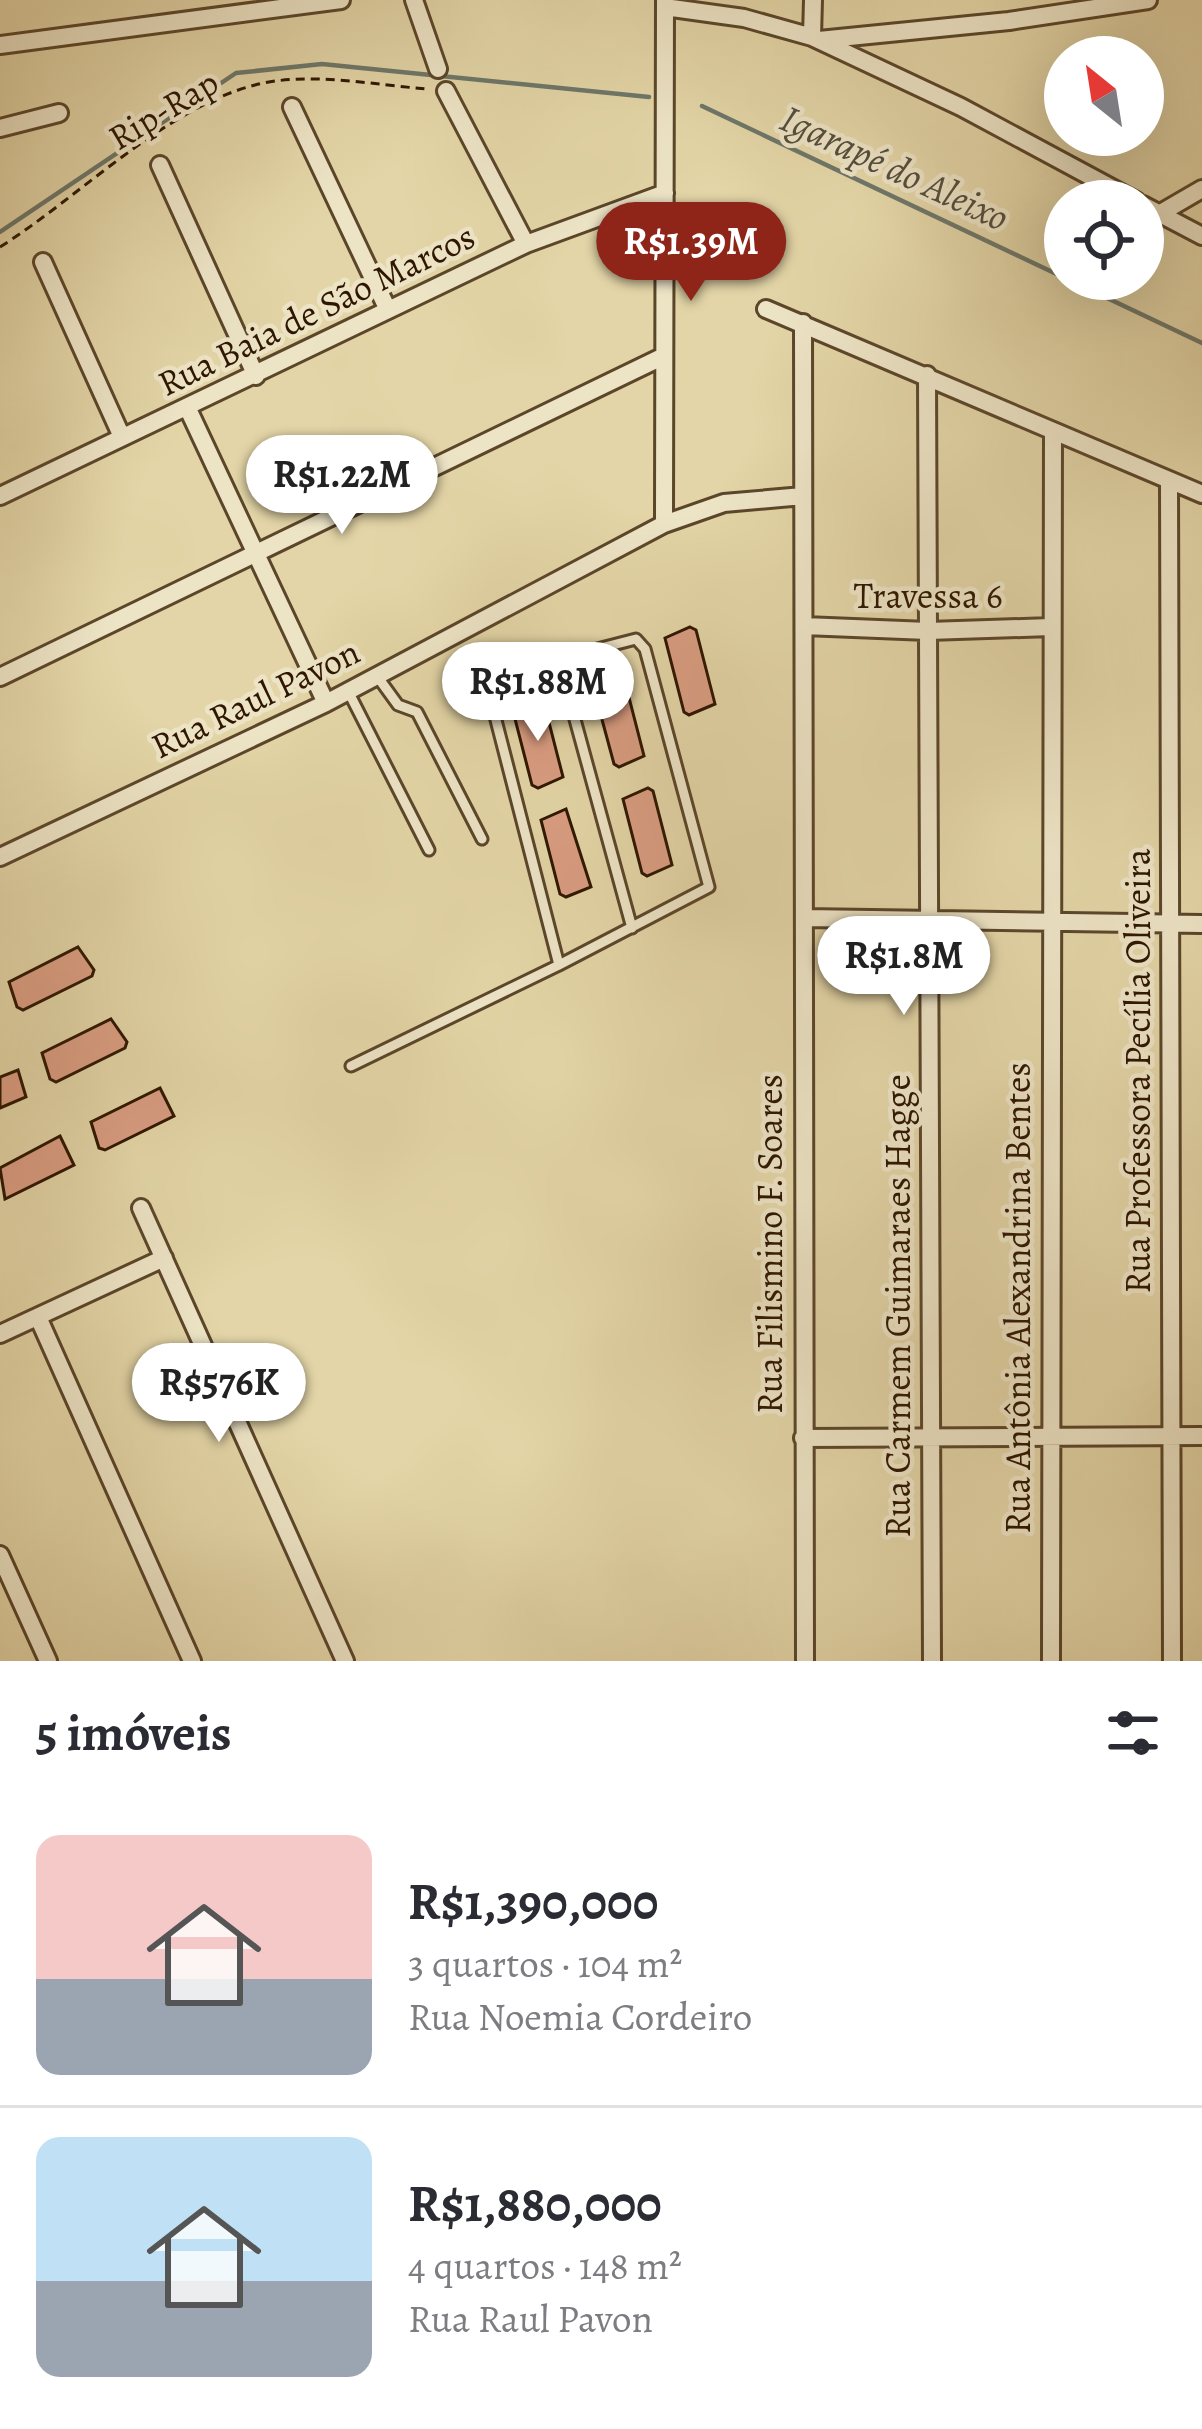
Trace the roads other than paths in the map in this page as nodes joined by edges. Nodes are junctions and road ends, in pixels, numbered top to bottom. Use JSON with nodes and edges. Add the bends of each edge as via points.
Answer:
{"nodes":[{"id":1,"x":341,"y":0,"type":"edge"},
{"id":2,"x":414,"y":0,"type":"edge"},
{"id":3,"x":813,"y":0,"type":"edge"},
{"id":4,"x":1148,"y":0,"type":"edge"},
{"id":5,"x":664,"y":3,"type":"edge"},
{"id":6,"x":815,"y":39,"type":"junction"},
{"id":7,"x":0,"y":45,"type":"edge"},
{"id":8,"x":439,"y":69,"type":"dead end"},
{"id":9,"x":446,"y":91,"type":"road end"},
{"id":10,"x":292,"y":107,"type":"dead end"},
{"id":11,"x":59,"y":113,"type":"dead end"},
{"id":12,"x":0,"y":128,"type":"edge"},
{"id":13,"x":160,"y":165,"type":"dead end"},
{"id":14,"x":1098,"y":180,"type":"edge"},
{"id":15,"x":1202,"y":188,"type":"edge"},
{"id":16,"x":665,"y":193,"type":"junction"},
{"id":17,"x":1164,"y":200,"type":"edge"},
{"id":18,"x":1164,"y":216,"type":"edge"},
{"id":19,"x":1202,"y":236,"type":"edge"},
{"id":20,"x":526,"y":244,"type":"junction"},
{"id":21,"x":43,"y":262,"type":"dead end"},
{"id":22,"x":766,"y":309,"type":"dead end"},
{"id":23,"x":388,"y":310,"type":"junction"},
{"id":24,"x":803,"y":323,"type":"junction"},
{"id":25,"x":664,"y":356,"type":"junction"},
{"id":26,"x":927,"y":375,"type":"junction"},
{"id":27,"x":256,"y":376,"type":"junction"},
{"id":28,"x":188,"y":409,"type":"junction"},
{"id":29,"x":1053,"y":431,"type":"junction"},
{"id":30,"x":122,"y":437,"type":"junction"},
{"id":31,"x":1168,"y":481,"type":"junction"},
{"id":32,"x":1202,"y":494,"type":"edge"},
{"id":33,"x":0,"y":496,"type":"edge"},
{"id":34,"x":803,"y":496,"type":"junction"},
{"id":35,"x":664,"y":524,"type":"junction"},
{"id":36,"x":254,"y":551,"type":"junction"},
{"id":37,"x":805,"y":626,"type":"junction"},
{"id":38,"x":1051,"y":627,"type":"junction"},
{"id":39,"x":928,"y":632,"type":"junction"},
{"id":40,"x":559,"y":661,"type":"junction"},
{"id":41,"x":0,"y":676,"type":"edge"},
{"id":42,"x":377,"y":676,"type":"junction"},
{"id":43,"x":348,"y":692,"type":"junction"},
{"id":44,"x":326,"y":703,"type":"junction"},
{"id":45,"x":482,"y":839,"type":"dead end"},
{"id":46,"x":429,"y":850,"type":"dead end"},
{"id":47,"x":0,"y":856,"type":"edge"},
{"id":48,"x":805,"y":918,"type":"junction"},
{"id":49,"x":930,"y":922,"type":"junction"},
{"id":50,"x":1051,"y":922,"type":"junction"},
{"id":51,"x":1171,"y":923,"type":"junction"},
{"id":52,"x":1202,"y":924,"type":"edge"},
{"id":53,"x":632,"y":928,"type":"junction"},
{"id":54,"x":559,"y":964,"type":"junction"},
{"id":55,"x":351,"y":1066,"type":"dead end"},
{"id":56,"x":141,"y":1208,"type":"dead end"},
{"id":57,"x":164,"y":1258,"type":"junction"},
{"id":58,"x":38,"y":1317,"type":"junction"},
{"id":59,"x":0,"y":1334,"type":"edge"},
{"id":60,"x":1050,"y":1435,"type":"junction"},
{"id":61,"x":929,"y":1436,"type":"junction"},
{"id":62,"x":1169,"y":1436,"type":"junction"},
{"id":63,"x":1202,"y":1436,"type":"edge"},
{"id":64,"x":802,"y":1438,"type":"junction"},
{"id":65,"x":0,"y":1555,"type":"edge"},
{"id":66,"x":48,"y":1661,"type":"edge"},
{"id":67,"x":192,"y":1661,"type":"edge"},
{"id":68,"x":345,"y":1661,"type":"edge"},
{"id":69,"x":805,"y":1661,"type":"edge"},
{"id":70,"x":932,"y":1661,"type":"edge"},
{"id":71,"x":1052,"y":1661,"type":"edge"},
{"id":72,"x":1172,"y":1661,"type":"edge"}],
"edges":[{"from":1,"to":7,"type":"street"},
{"from":2,"to":8,"type":"street"},
{"from":3,"to":6,"type":"street"},
{"from":4,"to":6,"type":"street"},
{"from":5,"to":6,"type":"street"},
{"from":5,"to":16,"type":"street"},
{"from":6,"to":14,"type":"street"},
{"from":9,"to":20,"type":"street"},
{"from":10,"to":23,"type":"street"},
{"from":11,"to":12,"type":"street"},
{"from":13,"to":27,"type":"street"},
{"from":15,"to":17,"type":"street"},
{"from":16,"to":20,"type":"street","name":"Rua Baia de São Marcos"},
{"from":16,"to":25,"type":"street"},
{"from":18,"to":19,"type":"street"},
{"from":20,"to":23,"type":"street","name":"Rua Baia de São Marcos"},
{"from":21,"to":30,"type":"street"},
{"from":22,"to":24,"type":"street"},
{"from":23,"to":27,"type":"street","name":"Rua Baia de São Marcos"},
{"from":24,"to":26,"type":"street"},
{"from":24,"to":34,"type":"street","name":"Rua Filismino F. Soares"},
{"from":25,"to":35,"type":"street"},
{"from":25,"to":36,"type":"street"},
{"from":26,"to":29,"type":"street"},
{"from":26,"to":39,"type":"street","name":"Rua Carmem Guimaraes Hagge"},
{"from":27,"to":28,"type":"street","name":"Rua Baia de São Marcos"},
{"from":28,"to":30,"type":"street","name":"Rua Baia de São Marcos"},
{"from":28,"to":36,"type":"street"},
{"from":29,"to":31,"type":"street"},
{"from":29,"to":38,"type":"street","name":"Rua Antônia Alexandrina Bentes"},
{"from":30,"to":33,"type":"street","name":"Rua Baia de São Marcos"},
{"from":31,"to":32,"type":"street"},
{"from":31,"to":51,"type":"street","name":"Rua Professora Pecília Oliveira"},
{"from":34,"to":35,"type":"street","name":"Rua Raul Pavon","via":[[724,503]]},
{"from":34,"to":37,"type":"street","name":"Rua Filismino F. Soares"},
{"from":35,"to":42,"type":"street","name":"Rua Raul Pavon"},
{"from":36,"to":41,"type":"street"},
{"from":36,"to":44,"type":"street"},
{"from":37,"to":39,"type":"street","name":"Travessa 6"},
{"from":37,"to":48,"type":"street","name":"Rua Filismino F. Soares"},
{"from":38,"to":39,"type":"street","name":"Travessa 6"},
{"from":38,"to":50,"type":"street","name":"Rua Antônia Alexandrina Bentes"},
{"from":39,"to":49,"type":"street","name":"Rua Carmem Guimaraes Hagge"},
{"from":40,"to":53,"type":"lane"},
{"from":40,"to":53,"type":"lane","via":[[641,642],[710,873],[704,893]]},
{"from":40,"to":54,"type":"lane","via":[[500,674],[488,698]]},
{"from":42,"to":43,"type":"street","name":"Rua Raul Pavon"},
{"from":42,"to":45,"type":"lane","via":[[398,705],[417,712]]},
{"from":43,"to":44,"type":"street","name":"Rua Raul Pavon"},
{"from":43,"to":46,"type":"lane"},
{"from":44,"to":47,"type":"street","name":"Rua Raul Pavon"},
{"from":48,"to":49,"type":"street"},
{"from":48,"to":64,"type":"street","name":"Rua Filismino F. Soares"},
{"from":49,"to":50,"type":"street"},
{"from":49,"to":61,"type":"street","name":"Rua Carmem Guimaraes Hagge"},
{"from":50,"to":51,"type":"street"},
{"from":50,"to":60,"type":"street","name":"Rua Antônia Alexandrina Bentes"},
{"from":51,"to":52,"type":"street"},
{"from":51,"to":62,"type":"street","name":"Rua Professora Pecília Oliveira"},
{"from":53,"to":54,"type":"lane"},
{"from":54,"to":55,"type":"lane"},
{"from":56,"to":57,"type":"street"},
{"from":57,"to":58,"type":"street"},
{"from":57,"to":68,"type":"street"},
{"from":58,"to":59,"type":"street"},
{"from":58,"to":67,"type":"street"},
{"from":60,"to":61,"type":"street"},
{"from":60,"to":62,"type":"street"},
{"from":60,"to":71,"type":"street","name":"Rua Antônia Alexandrina Bentes"},
{"from":61,"to":64,"type":"street"},
{"from":61,"to":70,"type":"street","name":"Rua Carmem Guimaraes Hagge"},
{"from":62,"to":63,"type":"street"},
{"from":62,"to":72,"type":"street","name":"Rua Professora Pecília Oliveira"},
{"from":64,"to":69,"type":"street","name":"Rua Filismino F. Soares"},
{"from":65,"to":66,"type":"street"}]}
